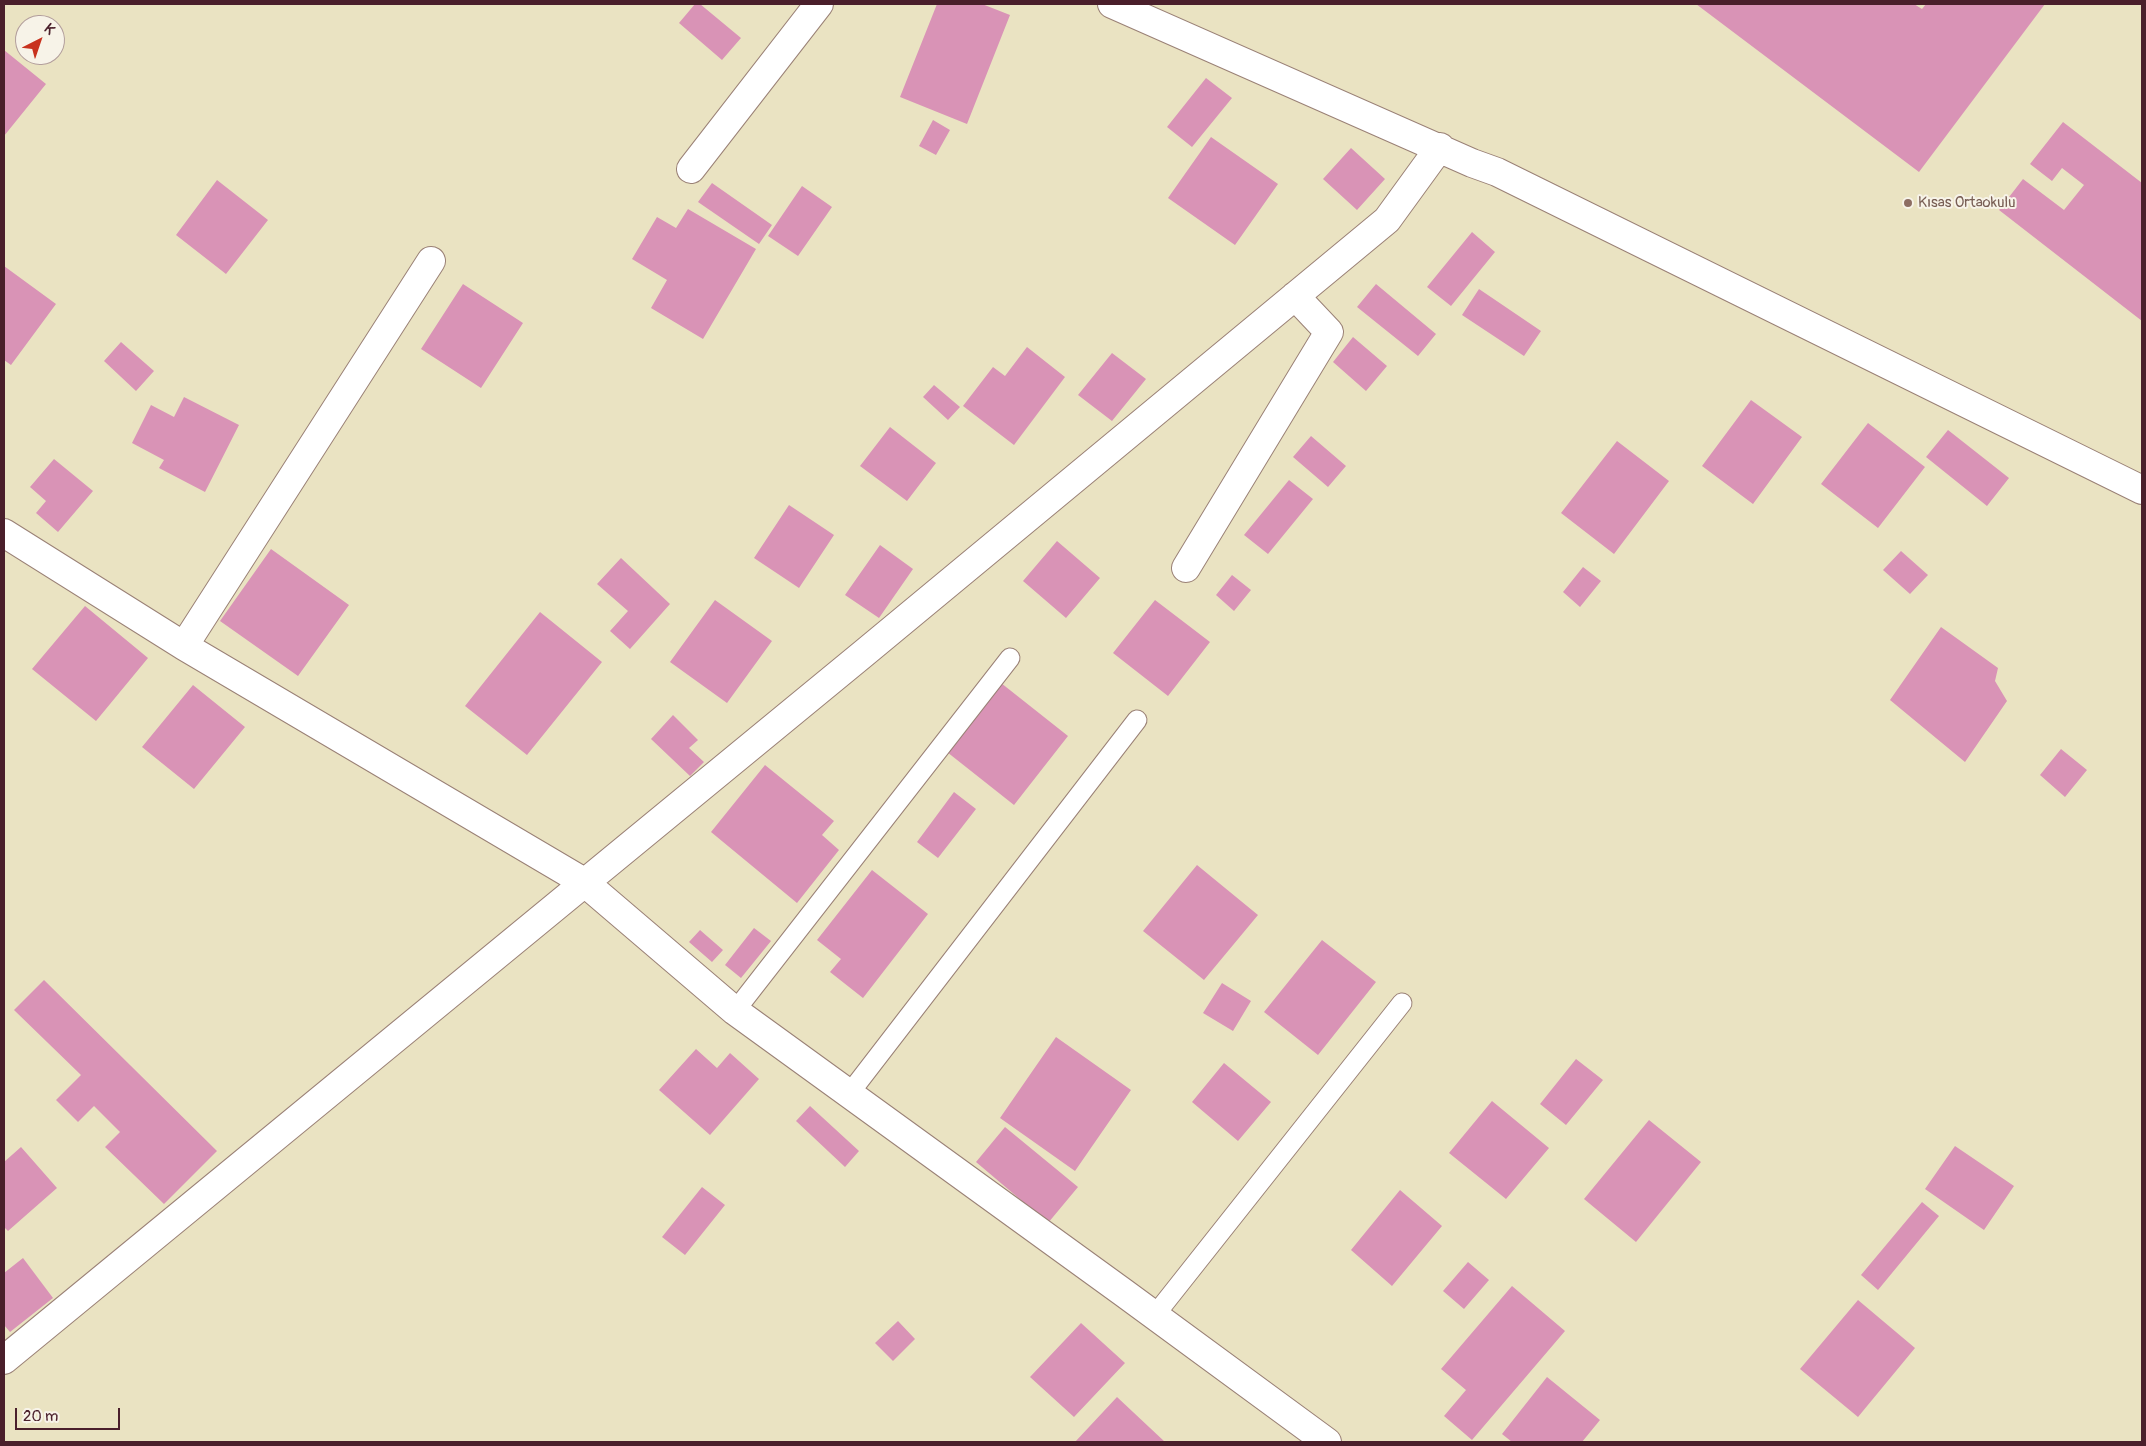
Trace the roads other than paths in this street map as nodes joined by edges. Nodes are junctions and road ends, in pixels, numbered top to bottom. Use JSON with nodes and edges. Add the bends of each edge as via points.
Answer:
{"nodes":[{"id":1,"x":819,"y":4,"type":"edge"},
{"id":2,"x":1112,"y":4,"type":"edge"},
{"id":3,"x":1440,"y":147,"type":"junction"},
{"id":4,"x":691,"y":168,"type":"dead end"},
{"id":5,"x":431,"y":261,"type":"dead end"},
{"id":6,"x":1295,"y":296,"type":"junction"},
{"id":7,"x":2142,"y":490,"type":"edge"},
{"id":8,"x":4,"y":533,"type":"edge"},
{"id":9,"x":1186,"y":568,"type":"dead end"},
{"id":10,"x":184,"y":646,"type":"junction"},
{"id":11,"x":1010,"y":658,"type":"dead end"},
{"id":12,"x":1137,"y":720,"type":"dead end"},
{"id":13,"x":584,"y":882,"type":"junction"},
{"id":14,"x":1402,"y":1003,"type":"dead end"},
{"id":15,"x":735,"y":1011,"type":"junction"},
{"id":16,"x":849,"y":1094,"type":"junction"},
{"id":17,"x":1155,"y":1315,"type":"junction"},
{"id":18,"x":4,"y":1360,"type":"edge"},
{"id":19,"x":1327,"y":1442,"type":"edge"}],
"edges":[{"from":1,"to":4,"type":"street"},
{"from":2,"to":3,"type":"street"},
{"from":3,"to":6,"type":"street","via":[[1386,220]]},
{"from":3,"to":7,"type":"street","via":[[1506,176]]},
{"from":5,"to":10,"type":"street"},
{"from":6,"to":9,"type":"street","via":[[1329,332]]},
{"from":6,"to":13,"type":"street"},
{"from":8,"to":10,"type":"street"},
{"from":10,"to":13,"type":"street"},
{"from":11,"to":15,"type":"lane"},
{"from":12,"to":16,"type":"lane"},
{"from":13,"to":15,"type":"street"},
{"from":13,"to":18,"type":"street"},
{"from":14,"to":17,"type":"lane"},
{"from":15,"to":16,"type":"street"},
{"from":16,"to":17,"type":"street"},
{"from":17,"to":19,"type":"street"}]}
